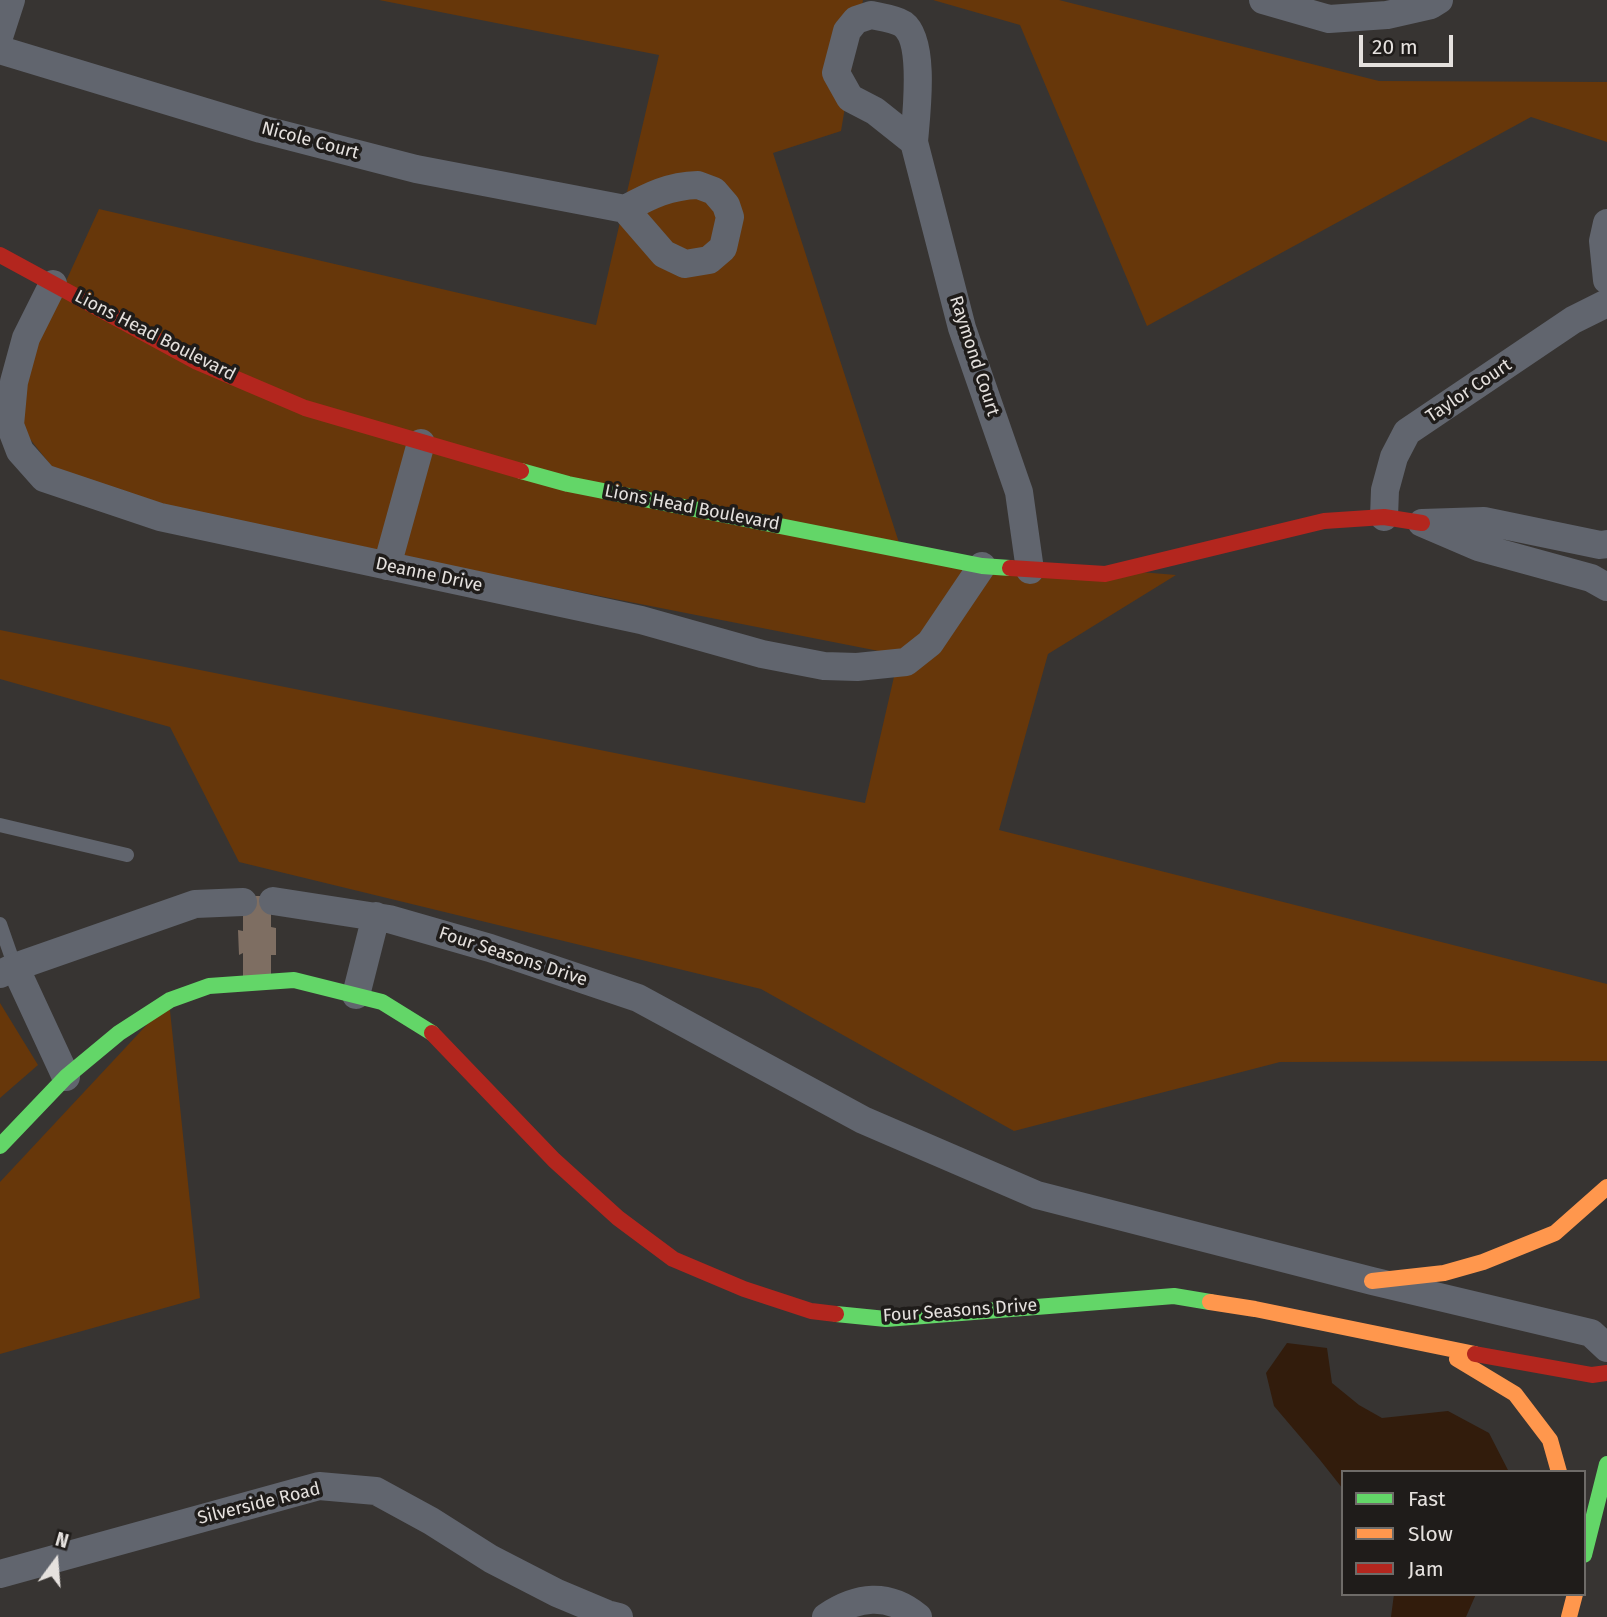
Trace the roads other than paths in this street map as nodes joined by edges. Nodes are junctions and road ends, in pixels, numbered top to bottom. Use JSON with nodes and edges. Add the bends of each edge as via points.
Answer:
{"nodes":[{"id":1,"x":11,"y":0,"type":"edge"},
{"id":2,"x":1263,"y":0,"type":"edge"},
{"id":3,"x":1439,"y":0,"type":"edge"},
{"id":4,"x":0,"y":34,"type":"edge"},
{"id":5,"x":0,"y":50,"type":"edge"},
{"id":6,"x":914,"y":142,"type":"dead end"},
{"id":7,"x":625,"y":209,"type":"dead end"},
{"id":8,"x":1607,"y":223,"type":"edge"},
{"id":9,"x":0,"y":255,"type":"edge"},
{"id":10,"x":1607,"y":280,"type":"edge"},
{"id":11,"x":52,"y":284,"type":"junction"},
{"id":12,"x":1607,"y":303,"type":"edge"},
{"id":13,"x":421,"y":443,"type":"junction"},
{"id":14,"x":1384,"y":517,"type":"junction"},
{"id":15,"x":1422,"y":523,"type":"junction"},
{"id":16,"x":1607,"y":544,"type":"edge"},
{"id":17,"x":387,"y":566,"type":"junction"},
{"id":18,"x":982,"y":566,"type":"junction"},
{"id":19,"x":1030,"y":570,"type":"junction"},
{"id":20,"x":1607,"y":587,"type":"edge"},
{"id":21,"x":0,"y":825,"type":"edge"},
{"id":22,"x":127,"y":855,"type":"dead end"},
{"id":23,"x":274,"y":901,"type":"dead end"},
{"id":24,"x":243,"y":902,"type":"dead end"},
{"id":25,"x":376,"y":916,"type":"junction"},
{"id":26,"x":0,"y":923,"type":"edge"},
{"id":27,"x":8,"y":970,"type":"edge"},
{"id":28,"x":356,"y":995,"type":"junction"},
{"id":29,"x":66,"y":1077,"type":"junction"},
{"id":30,"x":0,"y":1146,"type":"edge"},
{"id":31,"x":1607,"y":1187,"type":"edge"},
{"id":32,"x":1372,"y":1281,"type":"junction"},
{"id":33,"x":1437,"y":1348,"type":"junction"},
{"id":34,"x":1607,"y":1348,"type":"edge"},
{"id":35,"x":1607,"y":1373,"type":"edge"},
{"id":36,"x":1607,"y":1464,"type":"edge"},
{"id":37,"x":1558,"y":1470,"type":"edge"},
{"id":38,"x":1586,"y":1547,"type":"edge"},
{"id":39,"x":0,"y":1574,"type":"edge"},
{"id":40,"x":1574,"y":1596,"type":"edge"},
{"id":41,"x":611,"y":1616,"type":"edge"},
{"id":42,"x":826,"y":1617,"type":"edge"},
{"id":43,"x":918,"y":1617,"type":"edge"},
{"id":44,"x":1569,"y":1617,"type":"edge"}],
"edges":[{"from":1,"to":4,"type":"street"},
{"from":2,"to":3,"type":"street","via":[[1329,19],[1387,15]]},
{"from":5,"to":7,"type":"street","name":"Nicole Court","via":[[261,129],[416,169]]},
{"from":6,"to":19,"type":"street","name":"Raymond Court","via":[[962,328],[1019,492]]},
{"from":8,"to":10,"type":"street","via":[[1603,241]]},
{"from":9,"to":11,"type":"street","name":"Lions Head Boulevard"},
{"from":11,"to":13,"type":"street","name":"Lions Head Boulevard","via":[[197,362],[305,408]]},
{"from":11,"to":17,"type":"street","name":"Deanne Drive","via":[[26,338],[14,382],[10,425],[20,451],[44,478],[160,517]]},
{"from":12,"to":14,"type":"street","name":"Taylor Court","via":[[1573,320],[1407,432],[1385,490]]},
{"from":13,"to":17,"type":"street"},
{"from":13,"to":18,"type":"street","name":"Lions Head Boulevard","via":[[568,484]]},
{"from":14,"to":15,"type":"street","name":"Lions Head Boulevard"},
{"from":14,"to":19,"type":"street","name":"Lions Head Boulevard","via":[[1324,521],[1105,574]]},
{"from":15,"to":16,"type":"street","name":"Lions Head Boulevard","via":[[1485,521]]},
{"from":15,"to":20,"type":"street","name":"Lions Head Boulevard","via":[[1478,547],[1591,578]]},
{"from":17,"to":18,"type":"street","name":"Deanne Drive","via":[[641,620],[762,654],[857,667],[906,662],[930,643]]},
{"from":18,"to":19,"type":"street","name":"Lions Head Boulevard"},
{"from":21,"to":22,"type":"lane"},
{"from":23,"to":25,"type":"street","name":"Four Seasons Drive"},
{"from":24,"to":27,"type":"street","via":[[195,904]]},
{"from":25,"to":28,"type":"street"},
{"from":25,"to":32,"type":"street","name":"Four Seasons Drive","via":[[490,948],[638,998],[863,1120],[1037,1195]]},
{"from":26,"to":27,"type":"lane"},
{"from":27,"to":29,"type":"street"},
{"from":28,"to":29,"type":"street","name":"Four Seasons Drive","via":[[294,980],[209,986],[170,1000],[119,1033]]},
{"from":28,"to":33,"type":"street","name":"Four Seasons Drive","via":[[382,1002],[430,1031],[554,1160],[673,1259],[811,1311],[886,1319],[1174,1296]]},
{"from":29,"to":30,"type":"street","name":"Four Seasons Drive"},
{"from":31,"to":32,"type":"street","via":[[1555,1233],[1483,1262],[1444,1273]]},
{"from":32,"to":34,"type":"street","name":"Four Seasons Drive","via":[[1591,1333]]},
{"from":33,"to":35,"type":"street","name":"Four Seasons Drive"},
{"from":33,"to":37,"type":"street","via":[[1515,1394],[1550,1440]]},
{"from":36,"to":38,"type":"street"},
{"from":39,"to":41,"type":"street","name":"Silverside Road","via":[[319,1486],[376,1491],[491,1559]]},
{"from":40,"to":44,"type":"street"},
{"from":42,"to":43,"type":"street","via":[[864,1600],[887,1601]]}]}
